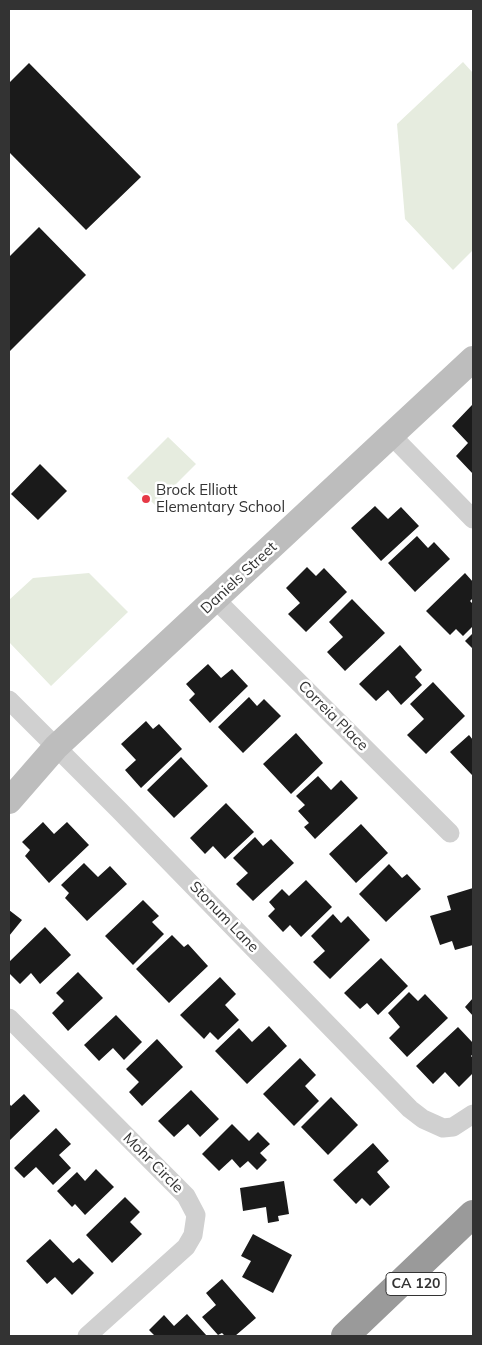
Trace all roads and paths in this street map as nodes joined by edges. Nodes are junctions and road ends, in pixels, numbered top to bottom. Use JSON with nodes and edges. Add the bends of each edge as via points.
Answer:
{"nodes":[{"id":1,"x":473,"y":359,"type":"edge"},
{"id":2,"x":392,"y":435,"type":"junction"},
{"id":3,"x":473,"y":519,"type":"edge"},
{"id":4,"x":216,"y":600,"type":"junction"},
{"id":5,"x":9,"y":700,"type":"edge"},
{"id":6,"x":56,"y":747,"type":"junction"},
{"id":7,"x":9,"y":801,"type":"edge"},
{"id":8,"x":450,"y":832,"type":"dead end"},
{"id":9,"x":9,"y":1018,"type":"edge"},
{"id":10,"x":473,"y":1114,"type":"edge"},
{"id":11,"x":473,"y":1214,"type":"edge"},
{"id":12,"x":473,"y":1232,"type":"edge"},
{"id":13,"x":87,"y":1336,"type":"edge"},
{"id":14,"x":345,"y":1336,"type":"edge"},
{"id":15,"x":358,"y":1336,"type":"edge"}],
"edges":[{"from":1,"to":2,"type":"street","name":"Daniels Street"},
{"from":2,"to":3,"type":"street"},
{"from":2,"to":4,"type":"street","name":"Daniels Street"},
{"from":4,"to":6,"type":"street","name":"Daniels Street"},
{"from":4,"to":8,"type":"street","name":"Correia Place"},
{"from":5,"to":6,"type":"street","name":"Stonum Lane"},
{"from":6,"to":7,"type":"street","name":"Daniels Street"},
{"from":6,"to":10,"type":"street","name":"Stonum Lane","via":[[410,1109],[443,1128],[453,1127]]},
{"from":9,"to":13,"type":"street","name":"Mohr Circle","via":[[186,1196],[196,1215],[193,1235],[186,1247]]},
{"from":11,"to":14,"type":"highway"},
{"from":12,"to":15,"type":"highway","number":"CA 120"}]}
